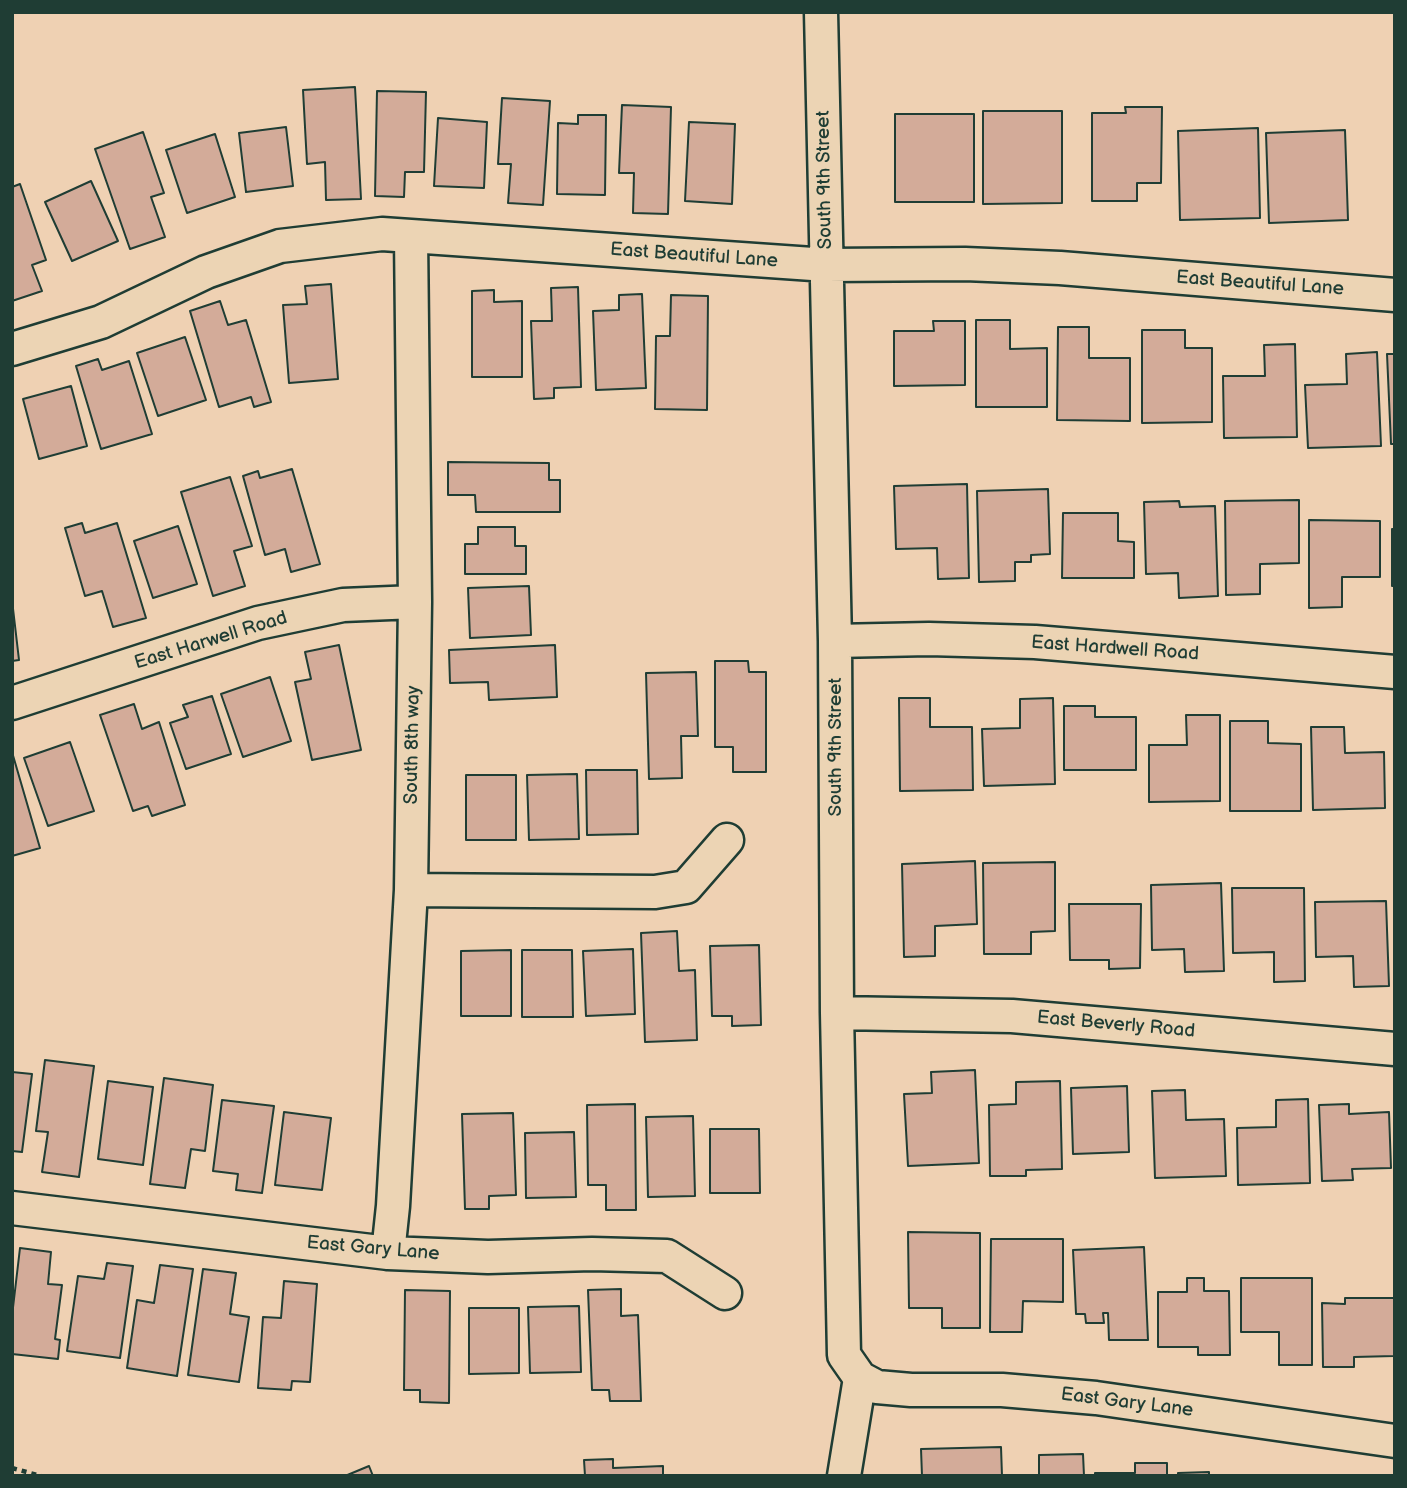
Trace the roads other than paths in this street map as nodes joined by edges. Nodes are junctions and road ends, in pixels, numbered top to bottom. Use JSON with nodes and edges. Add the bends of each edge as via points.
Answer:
{"nodes":[{"id":1,"x":821,"y":12,"type":"edge"},
{"id":2,"x":411,"y":236,"type":"junction"},
{"id":3,"x":827,"y":265,"type":"junction"},
{"id":4,"x":1395,"y":295,"type":"edge"},
{"id":5,"x":12,"y":349,"type":"edge"},
{"id":6,"x":415,"y":603,"type":"junction"},
{"id":7,"x":835,"y":640,"type":"junction"},
{"id":8,"x":1395,"y":672,"type":"edge"},
{"id":9,"x":12,"y":703,"type":"edge"},
{"id":10,"x":727,"y":840,"type":"dead end"},
{"id":11,"x":411,"y":890,"type":"junction"},
{"id":12,"x":837,"y":1013,"type":"junction"},
{"id":13,"x":1395,"y":1049,"type":"edge"},
{"id":14,"x":12,"y":1208,"type":"edge"},
{"id":15,"x":388,"y":1253,"type":"junction"},
{"id":16,"x":725,"y":1293,"type":"dead end"},
{"id":17,"x":860,"y":1378,"type":"junction"},
{"id":18,"x":1395,"y":1441,"type":"edge"},
{"id":19,"x":844,"y":1476,"type":"edge"}],
"edges":[{"from":1,"to":3,"type":"street","name":"South 9th Street"},
{"from":2,"to":3,"type":"street","name":"East Beautiful Lane"},
{"from":2,"to":5,"type":"street","name":"East Beautiful Lane","via":[[382,234],[280,246],[206,272],[101,322]]},
{"from":2,"to":6,"type":"street","name":"South 8th way"},
{"from":3,"to":4,"type":"street","name":"East Beautiful Lane","via":[[1060,268]]},
{"from":3,"to":7,"type":"street","name":"South 9th Street"},
{"from":6,"to":9,"type":"street","name":"East Harwell Road","via":[[343,605],[258,623]]},
{"from":6,"to":11,"type":"street","name":"South 8th way"},
{"from":7,"to":8,"type":"street","name":"East Hardwell Road","via":[[1035,642]]},
{"from":7,"to":12,"type":"street","name":"South 9th Street"},
{"from":10,"to":11,"type":"street","via":[[686,887],[655,892]]},
{"from":11,"to":15,"type":"street","name":"South 8th way"},
{"from":12,"to":13,"type":"street","name":"East Beverly Road","via":[[1012,1016]]},
{"from":12,"to":17,"type":"street","name":"South 9th Street","via":[[844,1355]]},
{"from":14,"to":15,"type":"street","name":"East Gary Lane"},
{"from":15,"to":16,"type":"street","name":"East Gary Lane","via":[[667,1256]]},
{"from":17,"to":18,"type":"street","name":"East Gary Lane","via":[[877,1387],[900,1389],[1002,1390],[1096,1398]]},
{"from":17,"to":19,"type":"street"}]}
